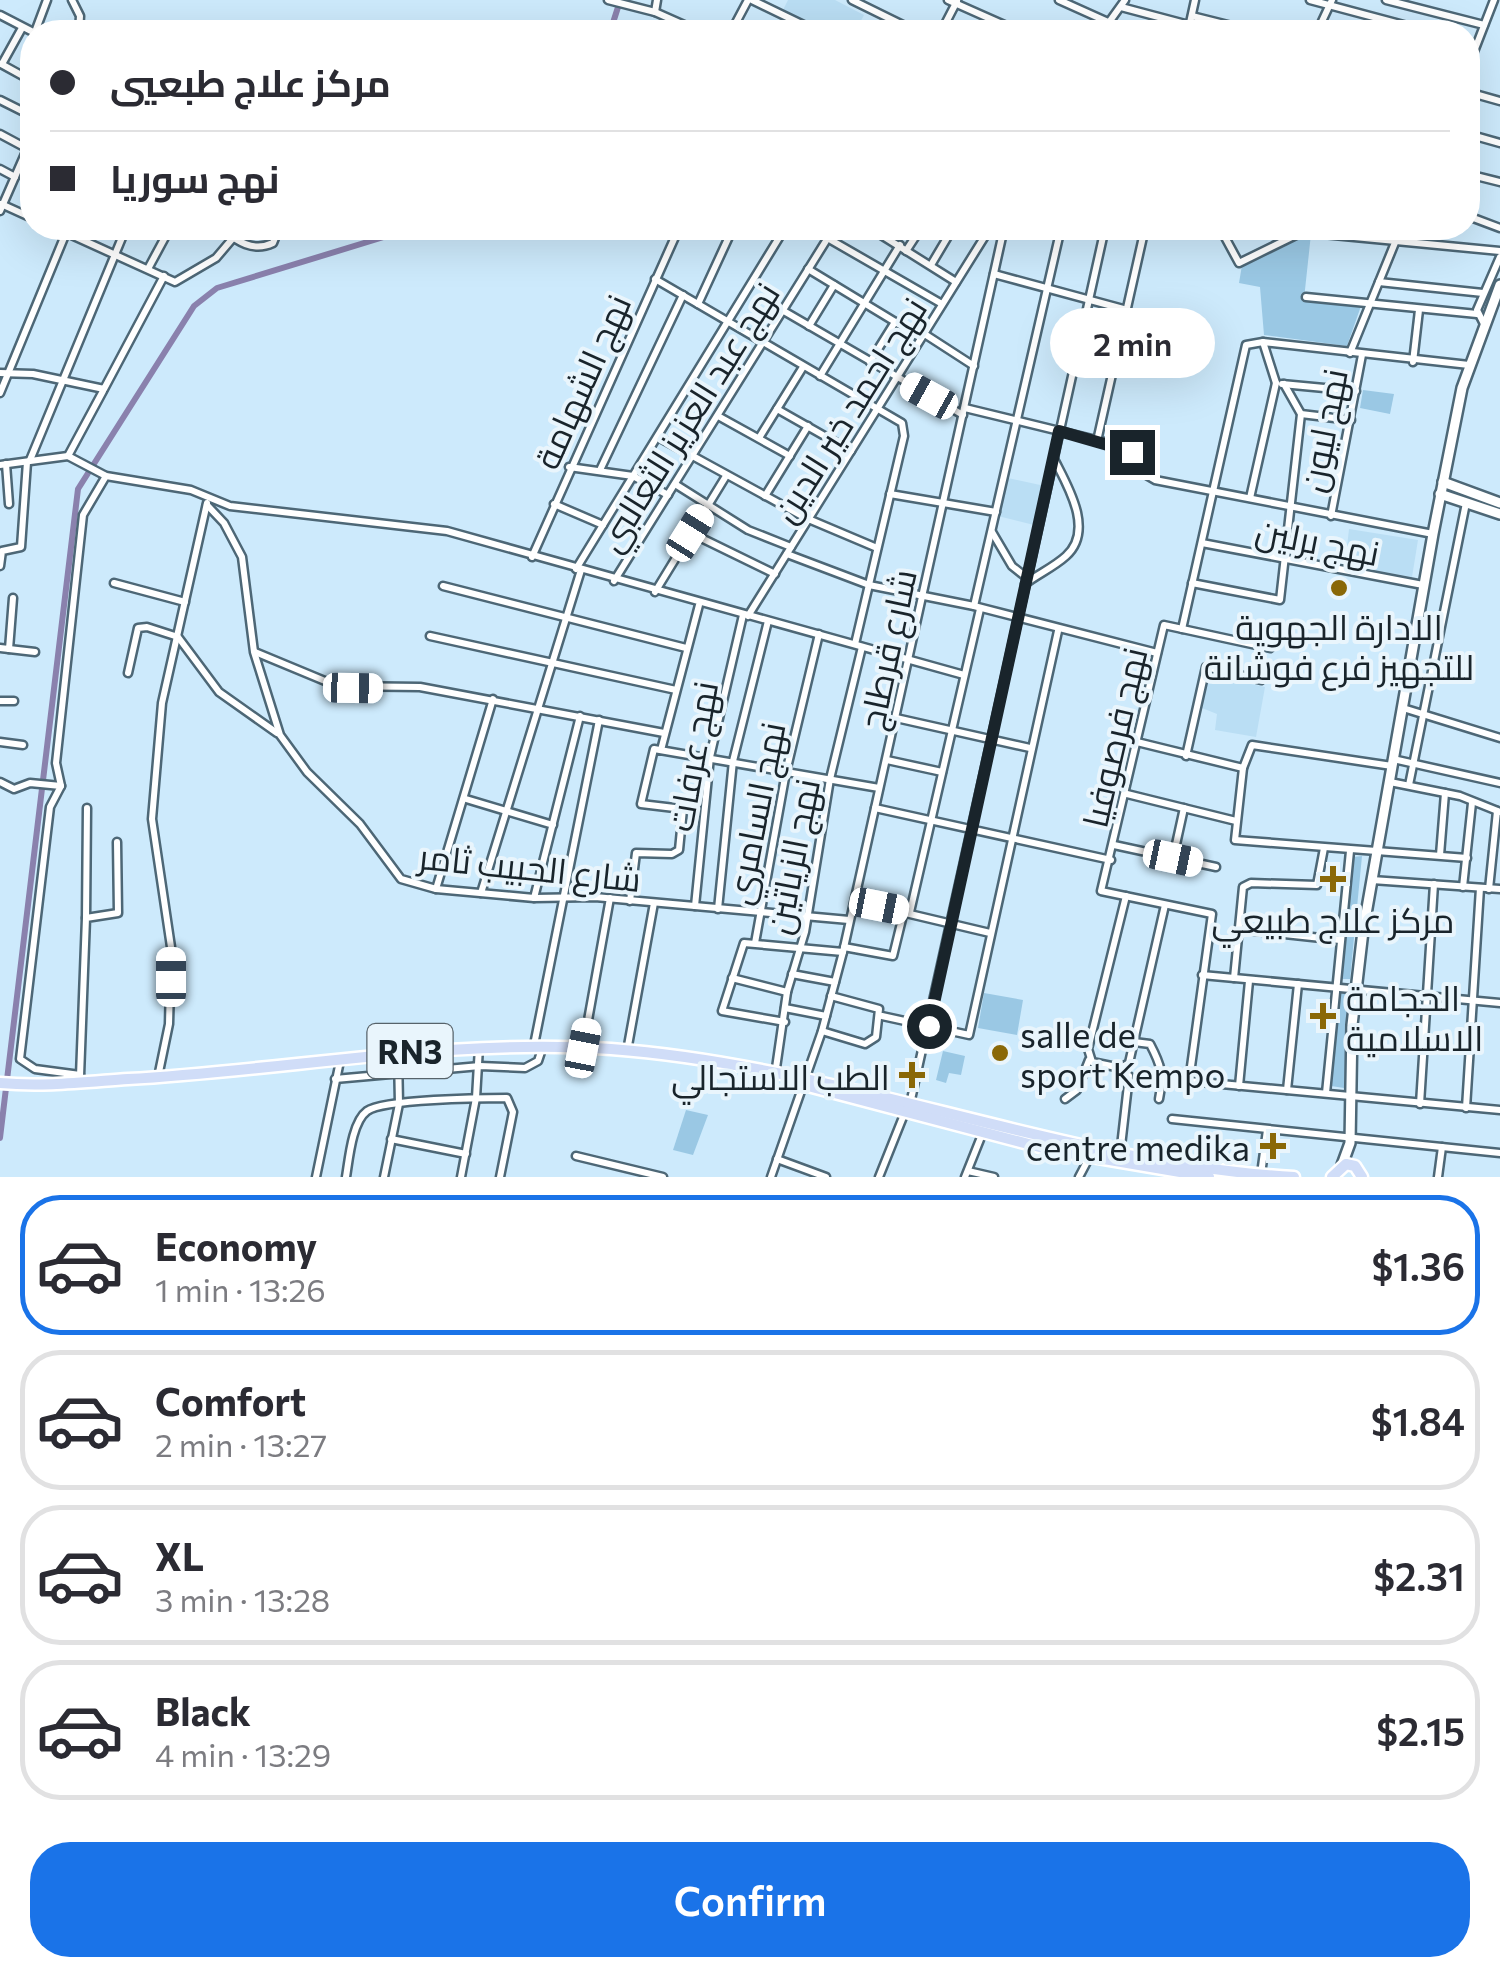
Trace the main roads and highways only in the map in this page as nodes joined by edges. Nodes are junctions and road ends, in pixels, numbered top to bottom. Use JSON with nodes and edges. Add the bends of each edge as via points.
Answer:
{"nodes":[{"id":1,"x":1500,"y":285,"type":"edge"},
{"id":2,"x":1442,"y":482,"type":"junction"},
{"id":3,"x":1440,"y":494,"type":"junction"},
{"id":4,"x":1500,"y":503,"type":"edge"},
{"id":5,"x":1500,"y":514,"type":"edge"},
{"id":6,"x":0,"y":1083,"type":"edge"},
{"id":7,"x":908,"y":1107,"type":"junction"},
{"id":8,"x":1349,"y":1142,"type":"junction"},
{"id":9,"x":1342,"y":1165,"type":"junction"},
{"id":10,"x":1355,"y":1166,"type":"junction"},
{"id":11,"x":1167,"y":1171,"type":"edge"},
{"id":12,"x":1260,"y":1175,"type":"edge"},
{"id":13,"x":1330,"y":1176,"type":"edge"},
{"id":14,"x":1209,"y":1177,"type":"edge"},
{"id":15,"x":1294,"y":1177,"type":"edge"},
{"id":16,"x":1362,"y":1177,"type":"edge"}],
"edges":[{"from":1,"to":2,"type":"main road","via":[[1469,366]]},
{"from":2,"to":3,"type":"main road"},
{"from":2,"to":4,"type":"main road"},
{"from":3,"to":5,"type":"main road"},
{"from":3,"to":8,"type":"main road","via":[[1355,990]]},
{"from":6,"to":7,"type":"main road","number":"RN3","via":[[158,1078],[398,1052],[539,1045],[627,1051],[775,1075]]},
{"from":7,"to":11,"type":"main road","number":"RN3"},
{"from":7,"to":11,"type":"main road","number":"RN3","via":[[1089,1158]]},
{"from":8,"to":9,"type":"main road"},
{"from":8,"to":10,"type":"main road"},
{"from":9,"to":10,"type":"main road"},
{"from":9,"to":13,"type":"main road"},
{"from":10,"to":16,"type":"main road"},
{"from":11,"to":12,"type":"main road","number":"RN3"},
{"from":11,"to":14,"type":"main road","number":"RN3"},
{"from":12,"to":15,"type":"main road","number":"RN3"}]}
